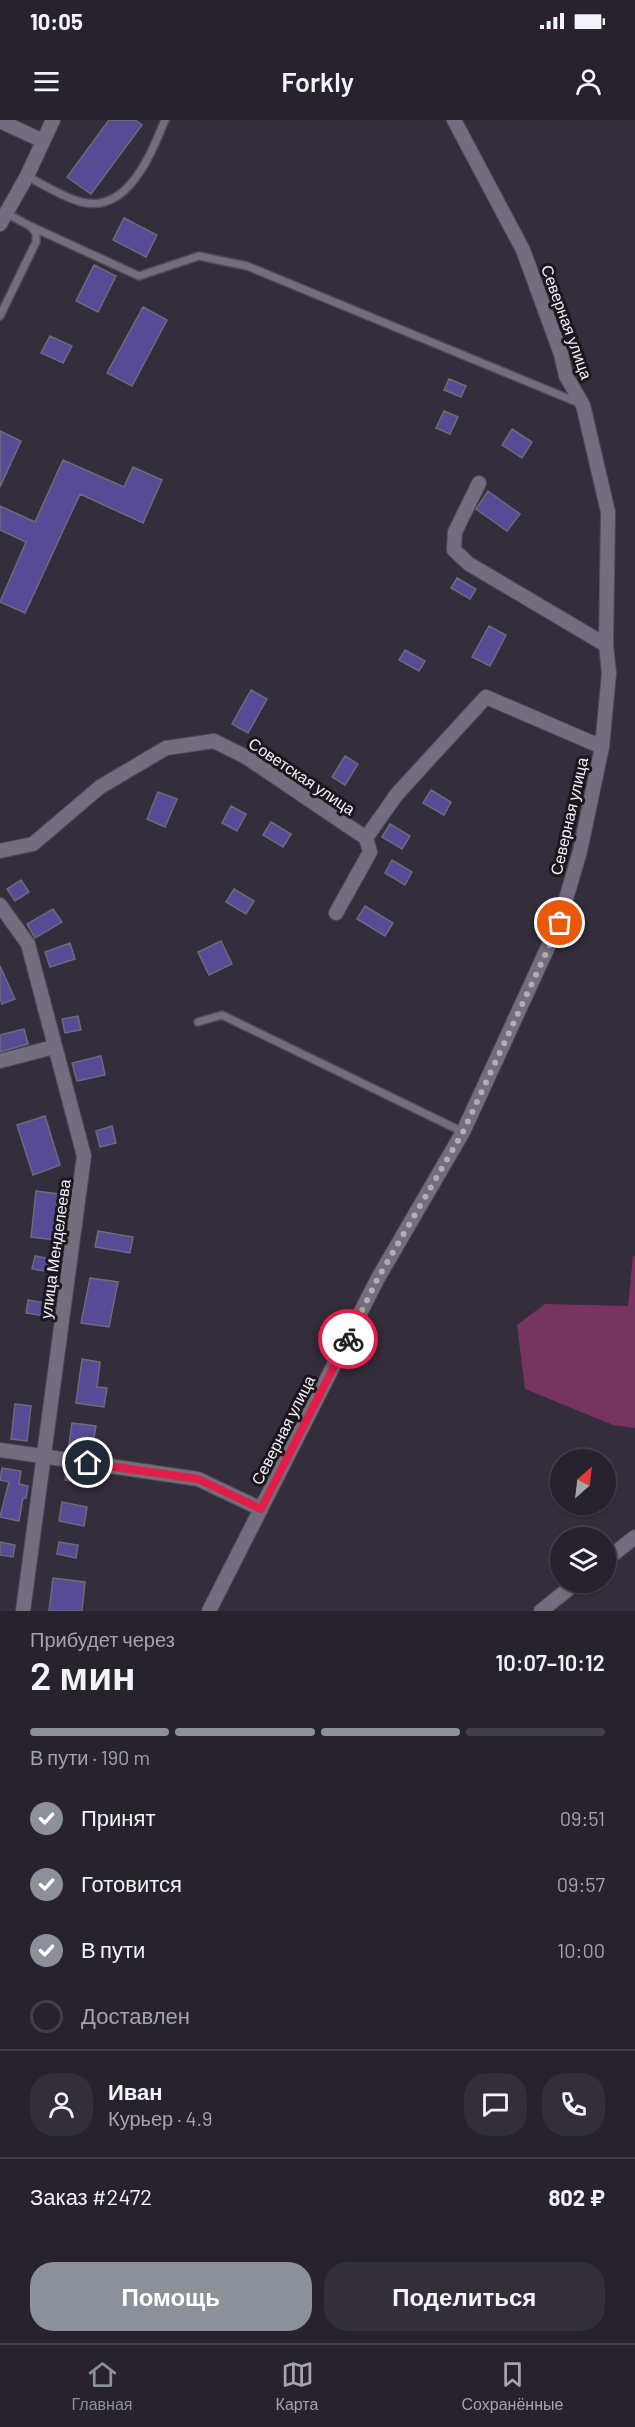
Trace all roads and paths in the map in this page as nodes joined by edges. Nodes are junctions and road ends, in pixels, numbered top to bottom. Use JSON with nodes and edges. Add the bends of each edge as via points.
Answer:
{"nodes":[{"id":1,"x":53,"y":120,"type":"edge"},
{"id":2,"x":165,"y":120,"type":"edge"},
{"id":3,"x":454,"y":120,"type":"edge"},
{"id":4,"x":0,"y":121,"type":"edge"},
{"id":5,"x":43,"y":141,"type":"junction"},
{"id":6,"x":27,"y":176,"type":"junction"},
{"id":7,"x":3,"y":218,"type":"edge"},
{"id":8,"x":30,"y":226,"type":"junction"},
{"id":9,"x":0,"y":316,"type":"edge"},
{"id":10,"x":583,"y":405,"type":"junction"},
{"id":11,"x":479,"y":483,"type":"dead end"},
{"id":12,"x":606,"y":645,"type":"junction"},
{"id":13,"x":602,"y":747,"type":"junction"},
{"id":14,"x":366,"y":838,"type":"junction"},
{"id":15,"x":0,"y":851,"type":"edge"},
{"id":16,"x":0,"y":905,"type":"edge"},
{"id":17,"x":336,"y":914,"type":"dead end"},
{"id":18,"x":198,"y":1022,"type":"dead end"},
{"id":19,"x":54,"y":1047,"type":"junction"},
{"id":20,"x":0,"y":1060,"type":"edge"},
{"id":21,"x":463,"y":1132,"type":"junction"},
{"id":22,"x":0,"y":1450,"type":"edge"},
{"id":23,"x":44,"y":1456,"type":"junction"},
{"id":24,"x":261,"y":1509,"type":"junction"},
{"id":25,"x":635,"y":1538,"type":"edge"},
{"id":26,"x":616,"y":1552,"type":"edge"},
{"id":27,"x":563,"y":1593,"type":"edge"},
{"id":28,"x":22,"y":1611,"type":"edge"},
{"id":29,"x":210,"y":1611,"type":"edge"},
{"id":30,"x":541,"y":1611,"type":"edge"}],
"edges":[{"from":1,"to":5,"type":"street"},
{"from":2,"to":6,"type":"lane","via":[[138,176],[123,192],[103,203],[82,202]]},
{"from":3,"to":10,"type":"street","name":"Северная улица","via":[[523,250],[566,376]]},
{"from":4,"to":5,"type":"street"},
{"from":5,"to":6,"type":"street"},
{"from":6,"to":7,"type":"street"},
{"from":7,"to":8,"type":"lane"},
{"from":8,"to":9,"type":"lane","via":[[36,232],[36,242]]},
{"from":8,"to":10,"type":"lane","via":[[139,276],[199,256],[247,266]]},
{"from":10,"to":12,"type":"street","name":"Северная улица","via":[[608,512]]},
{"from":11,"to":12,"type":"street","via":[[455,532],[454,550],[469,564]]},
{"from":12,"to":13,"type":"street","name":"Северная улица","via":[[609,673]]},
{"from":13,"to":14,"type":"street","via":[[486,697],[397,794]]},
{"from":13,"to":21,"type":"street","name":"Северная улица","via":[[560,923]]},
{"from":14,"to":15,"type":"street","name":"Советская улица","via":[[246,757],[214,741],[166,748],[100,787],[33,844]]},
{"from":14,"to":17,"type":"street","via":[[370,852]]},
{"from":16,"to":19,"type":"street","name":"улица Менделеева","via":[[28,944]]},
{"from":18,"to":21,"type":"lane","via":[[222,1015]]},
{"from":19,"to":20,"type":"street"},
{"from":19,"to":23,"type":"street","name":"улица Менделеева","via":[[84,1156]]},
{"from":21,"to":24,"type":"street","name":"Северная улица","via":[[378,1278]]},
{"from":22,"to":23,"type":"street"},
{"from":23,"to":24,"type":"street","via":[[198,1479]]},
{"from":23,"to":28,"type":"street","name":"улица Менделеева"},
{"from":24,"to":29,"type":"street","name":"Северная улица"},
{"from":25,"to":26,"type":"street"},
{"from":27,"to":30,"type":"street"}]}
